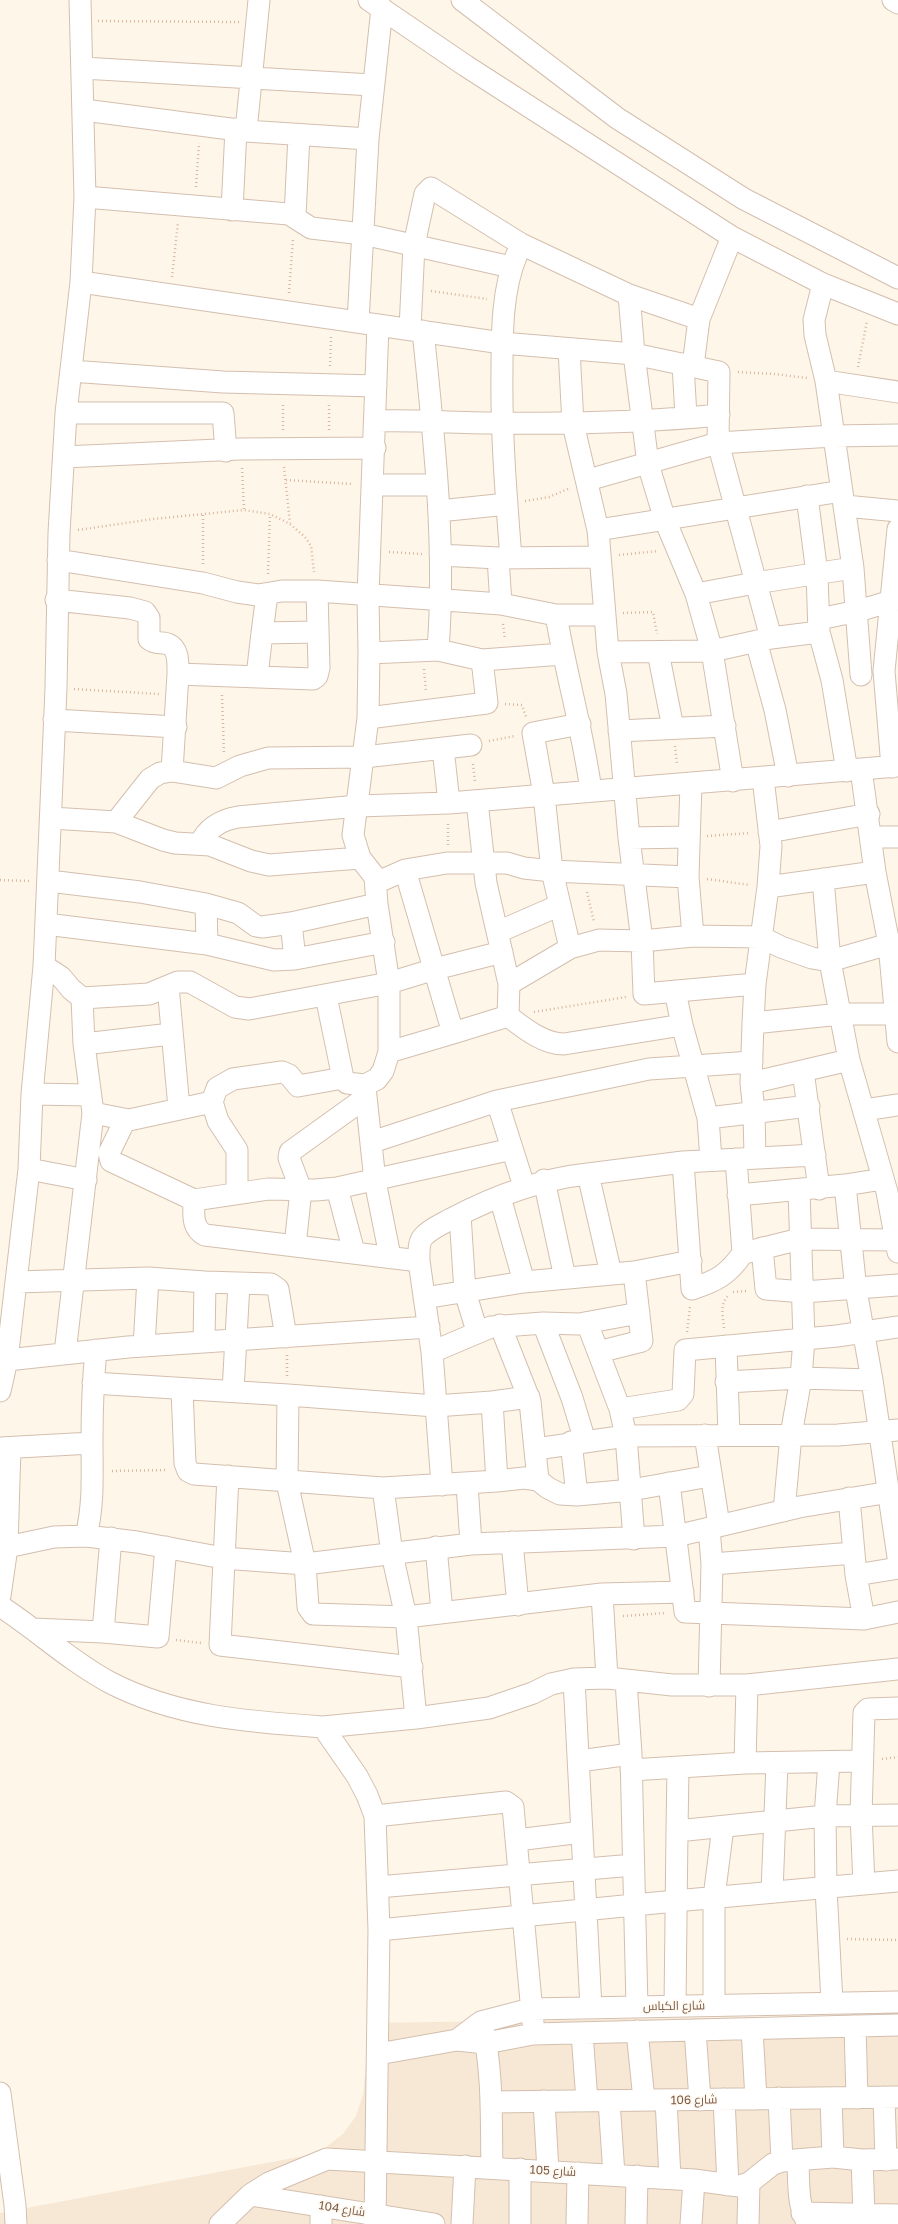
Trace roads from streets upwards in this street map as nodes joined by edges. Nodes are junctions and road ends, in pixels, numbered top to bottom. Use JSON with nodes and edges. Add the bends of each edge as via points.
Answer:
{"nodes":[{"id":1,"x":80,"y":0,"type":"edge"},
{"id":2,"x":259,"y":0,"type":"edge"},
{"id":3,"x":462,"y":0,"type":"edge"},
{"id":4,"x":893,"y":0,"type":"edge"},
{"id":5,"x":375,"y":4,"type":"edge"},
{"id":6,"x":898,"y":4,"type":"edge"},
{"id":7,"x":83,"y":68,"type":"junction"},
{"id":8,"x":252,"y":77,"type":"junction"},
{"id":9,"x":372,"y":86,"type":"junction"},
{"id":10,"x":84,"y":110,"type":"junction"},
{"id":11,"x":241,"y":130,"type":"junction"},
{"id":12,"x":299,"y":135,"type":"junction"},
{"id":13,"x":368,"y":139,"type":"junction"},
{"id":14,"x":85,"y":197,"type":"junction"},
{"id":15,"x":232,"y":210,"type":"junction"},
{"id":16,"x":295,"y":216,"type":"junction"},
{"id":17,"x":363,"y":234,"type":"junction"},
{"id":18,"x":732,"y":237,"type":"junction"},
{"id":19,"x":521,"y":244,"type":"junction"},
{"id":20,"x":414,"y":245,"type":"junction"},
{"id":21,"x":512,"y":267,"type":"junction"},
{"id":22,"x":898,"y":278,"type":"edge"},
{"id":23,"x":81,"y":282,"type":"junction"},
{"id":24,"x":823,"y":284,"type":"junction"},
{"id":25,"x":629,"y":295,"type":"junction"},
{"id":26,"x":898,"y":314,"type":"edge"},
{"id":27,"x":699,"y":319,"type":"junction"},
{"id":28,"x":358,"y":322,"type":"junction"},
{"id":29,"x":378,"y":325,"type":"junction"},
{"id":30,"x":417,"y":330,"type":"junction"},
{"id":31,"x":502,"y":343,"type":"junction"},
{"id":32,"x":569,"y":348,"type":"junction"},
{"id":33,"x":634,"y":354,"type":"junction"},
{"id":34,"x":688,"y":365,"type":"junction"},
{"id":35,"x":71,"y":371,"type":"junction"},
{"id":36,"x":826,"y":381,"type":"junction"},
{"id":37,"x":223,"y":382,"type":"junction"},
{"id":38,"x":376,"y":386,"type":"junction"},
{"id":39,"x":898,"y":392,"type":"edge"},
{"id":40,"x":66,"y":413,"type":"junction"},
{"id":41,"x":223,"y":413,"type":"junction"},
{"id":42,"x":719,"y":415,"type":"junction"},
{"id":43,"x":686,"y":418,"type":"junction"},
{"id":44,"x":376,"y":420,"type":"junction"},
{"id":45,"x":432,"y":420,"type":"junction"},
{"id":46,"x":642,"y":420,"type":"junction"},
{"id":47,"x":502,"y":423,"type":"junction"},
{"id":48,"x":573,"y":424,"type":"junction"},
{"id":49,"x":898,"y":435,"type":"edge"},
{"id":50,"x":833,"y":436,"type":"junction"},
{"id":51,"x":718,"y":443,"type":"junction"},
{"id":52,"x":375,"y":448,"type":"junction"},
{"id":53,"x":233,"y":450,"type":"junction"},
{"id":54,"x":64,"y":457,"type":"junction"},
{"id":55,"x":648,"y":464,"type":"junction"},
{"id":56,"x":588,"y":480,"type":"junction"},
{"id":57,"x":373,"y":485,"type":"junction"},
{"id":58,"x":437,"y":485,"type":"junction"},
{"id":59,"x":807,"y":496,"type":"junction"},
{"id":60,"x":844,"y":499,"type":"junction"},
{"id":61,"x":507,"y":504,"type":"junction"},
{"id":62,"x":737,"y":508,"type":"junction"},
{"id":63,"x":439,"y":511,"type":"junction"},
{"id":64,"x":898,"y":511,"type":"edge"},
{"id":65,"x":665,"y":520,"type":"junction"},
{"id":66,"x":898,"y":529,"type":"edge"},
{"id":67,"x":598,"y":530,"type":"junction"},
{"id":68,"x":440,"y":555,"type":"junction"},
{"id":69,"x":599,"y":557,"type":"junction"},
{"id":70,"x":505,"y":558,"type":"junction"},
{"id":71,"x":58,"y":560,"type":"junction"},
{"id":72,"x":853,"y":568,"type":"junction"},
{"id":73,"x":817,"y":574,"type":"junction"},
{"id":74,"x":755,"y":583,"type":"junction"},
{"id":75,"x":317,"y":591,"type":"junction"},
{"id":76,"x":267,"y":594,"type":"junction"},
{"id":77,"x":696,"y":594,"type":"junction"},
{"id":78,"x":368,"y":596,"type":"junction"},
{"id":79,"x":895,"y":599,"type":"edge"},
{"id":80,"x":56,"y":600,"type":"junction"},
{"id":81,"x":442,"y":600,"type":"junction"},
{"id":82,"x":501,"y":604,"type":"junction"},
{"id":83,"x":858,"y":611,"type":"junction"},
{"id":84,"x":556,"y":615,"type":"junction"},
{"id":85,"x":604,"y":615,"type":"junction"},
{"id":86,"x":819,"y":625,"type":"junction"},
{"id":87,"x":317,"y":632,"type":"junction"},
{"id":88,"x":262,"y":633,"type":"junction"},
{"id":89,"x":763,"y":640,"type":"junction"},
{"id":90,"x":430,"y":650,"type":"junction"},
{"id":91,"x":712,"y":651,"type":"junction"},
{"id":92,"x":608,"y":652,"type":"junction"},
{"id":93,"x":658,"y":652,"type":"junction"},
{"id":94,"x":368,"y":653,"type":"junction"},
{"id":95,"x":563,"y":654,"type":"junction"},
{"id":96,"x":482,"y":660,"type":"junction"},
{"id":97,"x":884,"y":671,"type":"junction"},
{"id":98,"x":178,"y":674,"type":"junction"},
{"id":99,"x":861,"y":675,"type":"junction"},
{"id":100,"x":257,"y":676,"type":"junction"},
{"id":101,"x":832,"y":680,"type":"junction"},
{"id":102,"x":368,"y":718,"type":"junction"},
{"id":103,"x":54,"y":720,"type":"junction"},
{"id":104,"x":580,"y":724,"type":"junction"},
{"id":105,"x":726,"y":726,"type":"junction"},
{"id":106,"x":176,"y":727,"type":"junction"},
{"id":107,"x":673,"y":728,"type":"junction"},
{"id":108,"x":619,"y":731,"type":"junction"},
{"id":109,"x":471,"y":745,"type":"road end"},
{"id":110,"x":443,"y":748,"type":"junction"},
{"id":111,"x":364,"y":757,"type":"junction"},
{"id":112,"x":895,"y":767,"type":"edge"},
{"id":113,"x":854,"y":770,"type":"junction"},
{"id":114,"x":172,"y":772,"type":"junction"},
{"id":115,"x":788,"y":776,"type":"junction"},
{"id":116,"x":763,"y":778,"type":"junction"},
{"id":117,"x":733,"y":781,"type":"junction"},
{"id":118,"x":685,"y":783,"type":"junction"},
{"id":119,"x":625,"y":788,"type":"junction"},
{"id":120,"x":591,"y":791,"type":"junction"},
{"id":121,"x":544,"y":795,"type":"junction"},
{"id":122,"x":477,"y":801,"type":"junction"},
{"id":123,"x":449,"y":803,"type":"junction"},
{"id":124,"x":358,"y":806,"type":"junction"},
{"id":125,"x":868,"y":814,"type":"junction"},
{"id":126,"x":51,"y":818,"type":"junction"},
{"id":127,"x":116,"y":822,"type":"junction"},
{"id":128,"x":769,"y":832,"type":"junction"},
{"id":129,"x":688,"y":837,"type":"junction"},
{"id":130,"x":898,"y":837,"type":"edge"},
{"id":131,"x":629,"y":838,"type":"junction"},
{"id":132,"x":871,"y":838,"type":"junction"},
{"id":133,"x":200,"y":844,"type":"junction"},
{"id":134,"x":360,"y":858,"type":"junction"},
{"id":135,"x":483,"y":864,"type":"junction"},
{"id":136,"x":405,"y":870,"type":"junction"},
{"id":137,"x":552,"y":871,"type":"junction"},
{"id":138,"x":875,"y":872,"type":"junction"},
{"id":139,"x":633,"y":873,"type":"junction"},
{"id":140,"x":688,"y":876,"type":"junction"},
{"id":141,"x":823,"y":879,"type":"junction"},
{"id":142,"x":49,"y":881,"type":"junction"},
{"id":143,"x":376,"y":883,"type":"junction"},
{"id":144,"x":768,"y":887,"type":"junction"},
{"id":145,"x":206,"y":904,"type":"junction"},
{"id":146,"x":377,"y":904,"type":"junction"},
{"id":147,"x":560,"y":905,"type":"junction"},
{"id":148,"x":291,"y":923,"type":"junction"},
{"id":149,"x":46,"y":924,"type":"junction"},
{"id":150,"x":498,"y":932,"type":"junction"},
{"id":151,"x":693,"y":936,"type":"junction"},
{"id":152,"x":761,"y":937,"type":"junction"},
{"id":153,"x":642,"y":941,"type":"junction"},
{"id":154,"x":384,"y":942,"type":"junction"},
{"id":155,"x":207,"y":944,"type":"junction"},
{"id":156,"x":893,"y":944,"type":"edge"},
{"id":157,"x":570,"y":948,"type":"junction"},
{"id":158,"x":502,"y":952,"type":"junction"},
{"id":159,"x":295,"y":959,"type":"junction"},
{"id":160,"x":830,"y":961,"type":"junction"},
{"id":161,"x":44,"y":966,"type":"junction"},
{"id":162,"x":435,"y":969,"type":"junction"},
{"id":163,"x":390,"y":983,"type":"junction"},
{"id":164,"x":509,"y":984,"type":"junction"},
{"id":165,"x":755,"y":984,"type":"junction"},
{"id":166,"x":168,"y":986,"type":"junction"},
{"id":167,"x":675,"y":991,"type":"junction"},
{"id":168,"x":326,"y":996,"type":"junction"},
{"id":169,"x":82,"y":998,"type":"junction"},
{"id":170,"x":841,"y":1014,"type":"junction"},
{"id":171,"x":896,"y":1014,"type":"edge"},
{"id":172,"x":508,"y":1016,"type":"junction"},
{"id":173,"x":752,"y":1023,"type":"junction"},
{"id":174,"x":682,"y":1025,"type":"junction"},
{"id":175,"x":453,"y":1033,"type":"junction"},
{"id":176,"x":171,"y":1034,"type":"junction"},
{"id":177,"x":898,"y":1042,"type":"edge"},
{"id":178,"x":84,"y":1044,"type":"junction"},
{"id":179,"x":389,"y":1052,"type":"junction"},
{"id":180,"x":849,"y":1060,"type":"junction"},
{"id":181,"x":752,"y":1062,"type":"junction"},
{"id":182,"x":693,"y":1066,"type":"junction"},
{"id":183,"x":803,"y":1071,"type":"junction"},
{"id":184,"x":343,"y":1078,"type":"junction"},
{"id":185,"x":751,"y":1083,"type":"junction"},
{"id":186,"x":365,"y":1091,"type":"junction"},
{"id":187,"x":32,"y":1094,"type":"junction"},
{"id":188,"x":497,"y":1101,"type":"junction"},
{"id":189,"x":212,"y":1102,"type":"junction"},
{"id":190,"x":92,"y":1104,"type":"junction"},
{"id":191,"x":898,"y":1105,"type":"edge"},
{"id":192,"x":809,"y":1106,"type":"junction"},
{"id":193,"x":180,"y":1108,"type":"junction"},
{"id":194,"x":864,"y":1110,"type":"junction"},
{"id":195,"x":754,"y":1112,"type":"junction"},
{"id":196,"x":708,"y":1118,"type":"junction"},
{"id":197,"x":125,"y":1120,"type":"junction"},
{"id":198,"x":372,"y":1142,"type":"junction"},
{"id":199,"x":512,"y":1149,"type":"junction"},
{"id":200,"x":815,"y":1155,"type":"junction"},
{"id":201,"x":745,"y":1158,"type":"junction"},
{"id":202,"x":711,"y":1160,"type":"junction"},
{"id":203,"x":683,"y":1162,"type":"junction"},
{"id":204,"x":29,"y":1169,"type":"junction"},
{"id":205,"x":588,"y":1174,"type":"junction"},
{"id":206,"x":86,"y":1180,"type":"junction"},
{"id":207,"x":375,"y":1181,"type":"junction"},
{"id":208,"x":534,"y":1183,"type":"junction"},
{"id":209,"x":845,"y":1186,"type":"junction"},
{"id":210,"x":889,"y":1187,"type":"edge"},
{"id":211,"x":337,"y":1188,"type":"junction"},
{"id":212,"x":301,"y":1190,"type":"junction"},
{"id":213,"x":809,"y":1190,"type":"junction"},
{"id":214,"x":237,"y":1193,"type":"junction"},
{"id":215,"x":738,"y":1195,"type":"junction"},
{"id":216,"x":500,"y":1197,"type":"junction"},
{"id":217,"x":194,"y":1200,"type":"junction"},
{"id":218,"x":460,"y":1215,"type":"junction"},
{"id":219,"x":800,"y":1240,"type":"junction"},
{"id":220,"x":852,"y":1241,"type":"junction"},
{"id":221,"x":898,"y":1244,"type":"edge"},
{"id":222,"x":295,"y":1246,"type":"junction"},
{"id":223,"x":753,"y":1250,"type":"junction"},
{"id":224,"x":354,"y":1252,"type":"junction"},
{"id":225,"x":390,"y":1256,"type":"junction"},
{"id":226,"x":419,"y":1261,"type":"junction"},
{"id":227,"x":691,"y":1261,"type":"junction"},
{"id":228,"x":634,"y":1272,"type":"junction"},
{"id":229,"x":611,"y":1274,"type":"junction"},
{"id":230,"x":148,"y":1278,"type":"junction"},
{"id":231,"x":565,"y":1278,"type":"junction"},
{"id":232,"x":73,"y":1279,"type":"junction"},
{"id":233,"x":17,"y":1282,"type":"junction"},
{"id":234,"x":205,"y":1282,"type":"junction"},
{"id":235,"x":524,"y":1282,"type":"junction"},
{"id":236,"x":239,"y":1284,"type":"junction"},
{"id":237,"x":898,"y":1285,"type":"edge"},
{"id":238,"x":856,"y":1290,"type":"junction"},
{"id":239,"x":464,"y":1292,"type":"junction"},
{"id":240,"x":804,"y":1292,"type":"junction"},
{"id":241,"x":424,"y":1298,"type":"junction"},
{"id":242,"x":639,"y":1313,"type":"junction"},
{"id":243,"x":543,"y":1323,"type":"junction"},
{"id":244,"x":587,"y":1323,"type":"junction"},
{"id":245,"x":500,"y":1325,"type":"junction"},
{"id":246,"x":430,"y":1327,"type":"junction"},
{"id":247,"x":898,"y":1327,"type":"edge"},
{"id":248,"x":477,"y":1331,"type":"junction"},
{"id":249,"x":862,"y":1331,"type":"junction"},
{"id":250,"x":286,"y":1337,"type":"junction"},
{"id":251,"x":804,"y":1339,"type":"junction"},
{"id":252,"x":237,"y":1340,"type":"junction"},
{"id":253,"x":204,"y":1342,"type":"junction"},
{"id":254,"x":144,"y":1346,"type":"junction"},
{"id":255,"x":726,"y":1346,"type":"junction"},
{"id":256,"x":96,"y":1350,"type":"junction"},
{"id":257,"x":432,"y":1352,"type":"junction"},
{"id":258,"x":598,"y":1352,"type":"junction"},
{"id":259,"x":65,"y":1353,"type":"junction"},
{"id":260,"x":7,"y":1360,"type":"junction"},
{"id":261,"x":801,"y":1378,"type":"junction"},
{"id":262,"x":872,"y":1380,"type":"junction"},
{"id":263,"x":726,"y":1382,"type":"junction"},
{"id":264,"x":93,"y":1383,"type":"junction"},
{"id":265,"x":182,"y":1389,"type":"junction"},
{"id":266,"x":0,"y":1391,"type":"edge"},
{"id":267,"x":233,"y":1391,"type":"junction"},
{"id":268,"x":288,"y":1395,"type":"junction"},
{"id":269,"x":528,"y":1397,"type":"junction"},
{"id":270,"x":492,"y":1402,"type":"junction"},
{"id":271,"x":435,"y":1406,"type":"junction"},
{"id":272,"x":620,"y":1408,"type":"junction"},
{"id":273,"x":889,"y":1431,"type":"edge"},
{"id":274,"x":705,"y":1435,"type":"junction"},
{"id":275,"x":729,"y":1435,"type":"junction"},
{"id":276,"x":791,"y":1435,"type":"junction"},
{"id":277,"x":626,"y":1436,"type":"junction"},
{"id":278,"x":578,"y":1441,"type":"junction"},
{"id":279,"x":92,"y":1443,"type":"junction"},
{"id":280,"x":5,"y":1448,"type":"edge"},
{"id":281,"x":536,"y":1449,"type":"junction"},
{"id":282,"x":228,"y":1476,"type":"junction"},
{"id":283,"x":710,"y":1476,"type":"junction"},
{"id":284,"x":538,"y":1480,"type":"junction"},
{"id":285,"x":287,"y":1482,"type":"junction"},
{"id":286,"x":497,"y":1482,"type":"junction"},
{"id":287,"x":669,"y":1483,"type":"junction"},
{"id":288,"x":467,"y":1484,"type":"junction"},
{"id":289,"x":442,"y":1485,"type":"junction"},
{"id":290,"x":383,"y":1488,"type":"junction"},
{"id":291,"x":631,"y":1490,"type":"junction"},
{"id":292,"x":890,"y":1492,"type":"junction"},
{"id":293,"x":576,"y":1495,"type":"junction"},
{"id":294,"x":849,"y":1498,"type":"junction"},
{"id":295,"x":784,"y":1510,"type":"junction"},
{"id":296,"x":896,"y":1522,"type":"edge"},
{"id":297,"x":714,"y":1527,"type":"junction"},
{"id":298,"x":86,"y":1536,"type":"junction"},
{"id":299,"x":676,"y":1536,"type":"junction"},
{"id":300,"x":112,"y":1538,"type":"junction"},
{"id":301,"x":634,"y":1539,"type":"junction"},
{"id":302,"x":512,"y":1542,"type":"junction"},
{"id":303,"x":471,"y":1544,"type":"junction"},
{"id":304,"x":7,"y":1547,"type":"junction"},
{"id":305,"x":166,"y":1547,"type":"junction"},
{"id":306,"x":436,"y":1547,"type":"junction"},
{"id":307,"x":854,"y":1553,"type":"junction"},
{"id":308,"x":392,"y":1554,"type":"junction"},
{"id":309,"x":898,"y":1557,"type":"edge"},
{"id":310,"x":223,"y":1558,"type":"junction"},
{"id":311,"x":305,"y":1564,"type":"junction"},
{"id":312,"x":712,"y":1564,"type":"junction"},
{"id":313,"x":898,"y":1568,"type":"edge"},
{"id":314,"x":856,"y":1575,"type":"junction"},
{"id":315,"x":683,"y":1592,"type":"junction"},
{"id":316,"x":602,"y":1594,"type":"junction"},
{"id":317,"x":0,"y":1596,"type":"edge"},
{"id":318,"x":518,"y":1605,"type":"junction"},
{"id":319,"x":0,"y":1606,"type":"edge"},
{"id":320,"x":442,"y":1612,"type":"junction"},
{"id":321,"x":711,"y":1612,"type":"junction"},
{"id":322,"x":898,"y":1612,"type":"edge"},
{"id":323,"x":406,"y":1617,"type":"junction"},
{"id":324,"x":864,"y":1619,"type":"junction"},
{"id":325,"x":33,"y":1629,"type":"junction"},
{"id":326,"x":103,"y":1632,"type":"junction"},
{"id":327,"x":412,"y":1667,"type":"junction"},
{"id":328,"x":898,"y":1669,"type":"edge"},
{"id":329,"x":574,"y":1679,"type":"junction"},
{"id":330,"x":616,"y":1680,"type":"junction"},
{"id":331,"x":748,"y":1685,"type":"junction"},
{"id":332,"x":709,"y":1686,"type":"junction"},
{"id":333,"x":898,"y":1708,"type":"edge"},
{"id":334,"x":416,"y":1718,"type":"junction"},
{"id":335,"x":323,"y":1727,"type":"junction"},
{"id":336,"x":579,"y":1761,"type":"junction"},
{"id":337,"x":861,"y":1761,"type":"junction"},
{"id":338,"x":631,"y":1762,"type":"junction"},
{"id":339,"x":829,"y":1762,"type":"junction"},
{"id":340,"x":777,"y":1763,"type":"junction"},
{"id":341,"x":745,"y":1764,"type":"junction"},
{"id":342,"x":678,"y":1768,"type":"junction"},
{"id":343,"x":861,"y":1815,"type":"junction"},
{"id":344,"x":898,"y":1815,"type":"edge"},
{"id":345,"x":375,"y":1816,"type":"junction"},
{"id":346,"x":825,"y":1816,"type":"junction"},
{"id":347,"x":773,"y":1823,"type":"junction"},
{"id":348,"x":723,"y":1827,"type":"junction"},
{"id":349,"x":676,"y":1831,"type":"junction"},
{"id":350,"x":582,"y":1832,"type":"junction"},
{"id":351,"x":517,"y":1840,"type":"junction"},
{"id":352,"x":633,"y":1865,"type":"junction"},
{"id":353,"x":584,"y":1870,"type":"junction"},
{"id":354,"x":520,"y":1875,"type":"junction"},
{"id":355,"x":898,"y":1881,"type":"edge"},
{"id":356,"x":864,"y":1884,"type":"junction"},
{"id":357,"x":378,"y":1887,"type":"junction"},
{"id":358,"x":826,"y":1888,"type":"junction"},
{"id":359,"x":772,"y":1892,"type":"junction"},
{"id":360,"x":714,"y":1898,"type":"junction"},
{"id":361,"x":675,"y":1901,"type":"junction"},
{"id":362,"x":634,"y":1905,"type":"junction"},
{"id":363,"x":586,"y":1911,"type":"junction"},
{"id":364,"x":523,"y":1917,"type":"junction"},
{"id":365,"x":379,"y":1930,"type":"junction"},
{"id":366,"x":898,"y":2002,"type":"edge"},
{"id":367,"x":832,"y":2003,"type":"junction"},
{"id":368,"x":714,"y":2005,"type":"junction"},
{"id":369,"x":675,"y":2006,"type":"junction"},
{"id":370,"x":637,"y":2007,"type":"junction"},
{"id":371,"x":591,"y":2008,"type":"junction"},
{"id":372,"x":531,"y":2009,"type":"junction"},
{"id":373,"x":481,"y":2022,"type":"junction"},
{"id":374,"x":898,"y":2025,"type":"edge"},
{"id":375,"x":855,"y":2026,"type":"junction"},
{"id":376,"x":752,"y":2029,"type":"junction"},
{"id":377,"x":695,"y":2030,"type":"junction"},
{"id":378,"x":637,"y":2031,"type":"junction"},
{"id":379,"x":582,"y":2033,"type":"junction"},
{"id":380,"x":533,"y":2034,"type":"junction"},
{"id":381,"x":457,"y":2040,"type":"junction"},
{"id":382,"x":486,"y":2043,"type":"junction"},
{"id":383,"x":378,"y":2054,"type":"junction"},
{"id":384,"x":0,"y":2093,"type":"edge"},
{"id":385,"x":891,"y":2097,"type":"edge"},
{"id":386,"x":779,"y":2098,"type":"junction"},
{"id":387,"x":831,"y":2098,"type":"junction"},
{"id":388,"x":857,"y":2098,"type":"junction"},
{"id":389,"x":724,"y":2099,"type":"junction"},
{"id":390,"x":756,"y":2099,"type":"junction"},
{"id":391,"x":644,"y":2100,"type":"junction"},
{"id":392,"x":666,"y":2100,"type":"junction"},
{"id":393,"x":700,"y":2100,"type":"junction"},
{"id":394,"x":544,"y":2101,"type":"junction"},
{"id":395,"x":587,"y":2101,"type":"junction"},
{"id":396,"x":609,"y":2101,"type":"junction"},
{"id":397,"x":491,"y":2102,"type":"junction"},
{"id":398,"x":833,"y":2157,"type":"junction"},
{"id":399,"x":862,"y":2160,"type":"junction"},
{"id":400,"x":892,"y":2160,"type":"edge"},
{"id":401,"x":376,"y":2161,"type":"junction"},
{"id":402,"x":790,"y":2161,"type":"junction"},
{"id":403,"x":465,"y":2166,"type":"junction"},
{"id":404,"x":492,"y":2168,"type":"junction"},
{"id":405,"x":520,"y":2169,"type":"junction"},
{"id":406,"x":548,"y":2171,"type":"junction"},
{"id":407,"x":578,"y":2173,"type":"junction"},
{"id":408,"x":614,"y":2175,"type":"junction"},
{"id":409,"x":637,"y":2176,"type":"junction"},
{"id":410,"x":670,"y":2178,"type":"junction"},
{"id":411,"x":694,"y":2180,"type":"junction"},
{"id":412,"x":750,"y":2183,"type":"junction"},
{"id":413,"x":728,"y":2185,"type":"junction"},
{"id":414,"x":250,"y":2195,"type":"junction"},
{"id":415,"x":864,"y":2214,"type":"junction"},
{"id":416,"x":321,"y":2215,"type":"edge"},
{"id":417,"x":891,"y":2218,"type":"edge"},
{"id":418,"x":376,"y":2219,"type":"edge"},
{"id":419,"x":805,"y":2219,"type":"edge"},
{"id":420,"x":16,"y":2224,"type":"edge"},
{"id":421,"x":220,"y":2224,"type":"edge"},
{"id":422,"x":433,"y":2224,"type":"edge"},
{"id":423,"x":462,"y":2224,"type":"edge"},
{"id":424,"x":520,"y":2224,"type":"edge"},
{"id":425,"x":577,"y":2224,"type":"edge"},
{"id":426,"x":636,"y":2224,"type":"edge"},
{"id":427,"x":691,"y":2224,"type":"edge"},
{"id":428,"x":748,"y":2224,"type":"edge"}],
"edges":[{"from":1,"to":7,"type":"street"},
{"from":2,"to":8,"type":"street"},
{"from":3,"to":22,"type":"street","via":[[617,118],[744,199]]},
{"from":4,"to":6,"type":"street"},
{"from":5,"to":9,"type":"street"},
{"from":5,"to":18,"type":"street","via":[[466,66]]},
{"from":7,"to":8,"type":"street"},
{"from":7,"to":10,"type":"street"},
{"from":8,"to":9,"type":"street"},
{"from":8,"to":11,"type":"street"},
{"from":9,"to":13,"type":"street"},
{"from":10,"to":11,"type":"street"},
{"from":10,"to":14,"type":"street"},
{"from":11,"to":12,"type":"street"},
{"from":11,"to":15,"type":"street"},
{"from":12,"to":13,"type":"street"},
{"from":12,"to":16,"type":"street"},
{"from":13,"to":17,"type":"street"},
{"from":14,"to":15,"type":"street"},
{"from":14,"to":23,"type":"street"},
{"from":15,"to":16,"type":"street"},
{"from":16,"to":17,"type":"street","via":[[311,228]]},
{"from":17,"to":20,"type":"street"},
{"from":17,"to":28,"type":"street"},
{"from":18,"to":24,"type":"street"},
{"from":18,"to":27,"type":"street"},
{"from":19,"to":20,"type":"street","via":[[431,188],[425,194]]},
{"from":19,"to":21,"type":"street"},
{"from":19,"to":25,"type":"street"},
{"from":20,"to":21,"type":"street"},
{"from":20,"to":30,"type":"street","via":[[412,288]]},
{"from":21,"to":31,"type":"street"},
{"from":23,"to":28,"type":"street","via":[[287,314]]},
{"from":23,"to":35,"type":"street"},
{"from":24,"to":26,"type":"street"},
{"from":24,"to":36,"type":"street","via":[[814,320]]},
{"from":25,"to":27,"type":"street"},
{"from":25,"to":33,"type":"street"},
{"from":27,"to":34,"type":"street"},
{"from":28,"to":29,"type":"street"},
{"from":29,"to":30,"type":"street"},
{"from":29,"to":38,"type":"street"},
{"from":30,"to":31,"type":"street"},
{"from":30,"to":45,"type":"street"},
{"from":31,"to":32,"type":"street"},
{"from":31,"to":47,"type":"street"},
{"from":32,"to":33,"type":"street"},
{"from":32,"to":48,"type":"street"},
{"from":33,"to":34,"type":"street"},
{"from":33,"to":46,"type":"street"},
{"from":34,"to":42,"type":"street","via":[[719,372]]},
{"from":34,"to":43,"type":"street"},
{"from":35,"to":37,"type":"street"},
{"from":35,"to":40,"type":"street"},
{"from":36,"to":39,"type":"street"},
{"from":36,"to":50,"type":"street"},
{"from":37,"to":38,"type":"street"},
{"from":37,"to":41,"type":"street"},
{"from":38,"to":44,"type":"street"},
{"from":40,"to":41,"type":"street"},
{"from":40,"to":54,"type":"street"},
{"from":41,"to":53,"type":"street"},
{"from":42,"to":43,"type":"street"},
{"from":42,"to":51,"type":"street"},
{"from":43,"to":46,"type":"street"},
{"from":44,"to":45,"type":"street"},
{"from":44,"to":52,"type":"street"},
{"from":45,"to":47,"type":"street"},
{"from":45,"to":58,"type":"street"},
{"from":46,"to":48,"type":"street"},
{"from":46,"to":55,"type":"street"},
{"from":47,"to":48,"type":"street"},
{"from":47,"to":61,"type":"street"},
{"from":48,"to":56,"type":"street"},
{"from":49,"to":50,"type":"street"},
{"from":50,"to":51,"type":"street"},
{"from":50,"to":60,"type":"street"},
{"from":51,"to":55,"type":"street"},
{"from":51,"to":62,"type":"street"},
{"from":52,"to":53,"type":"street"},
{"from":52,"to":57,"type":"street"},
{"from":53,"to":54,"type":"street"},
{"from":54,"to":71,"type":"street"},
{"from":55,"to":56,"type":"street"},
{"from":55,"to":65,"type":"street"},
{"from":56,"to":67,"type":"street"},
{"from":57,"to":58,"type":"street"},
{"from":57,"to":78,"type":"street"},
{"from":58,"to":63,"type":"street"},
{"from":59,"to":60,"type":"street"},
{"from":59,"to":62,"type":"street"},
{"from":59,"to":73,"type":"street"},
{"from":60,"to":64,"type":"street"},
{"from":60,"to":72,"type":"street"},
{"from":61,"to":63,"type":"street"},
{"from":61,"to":70,"type":"street"},
{"from":62,"to":65,"type":"street"},
{"from":62,"to":74,"type":"street"},
{"from":63,"to":68,"type":"street"},
{"from":65,"to":67,"type":"street"},
{"from":65,"to":77,"type":"street"},
{"from":66,"to":79,"type":"street"},
{"from":67,"to":69,"type":"street"},
{"from":68,"to":70,"type":"street"},
{"from":68,"to":81,"type":"street"},
{"from":69,"to":70,"type":"street"},
{"from":69,"to":85,"type":"street"},
{"from":70,"to":82,"type":"street"},
{"from":71,"to":76,"type":"street","via":[[203,583],[237,592]]},
{"from":71,"to":80,"type":"street"},
{"from":72,"to":73,"type":"street"},
{"from":72,"to":83,"type":"street"},
{"from":73,"to":74,"type":"street"},
{"from":73,"to":86,"type":"street"},
{"from":74,"to":77,"type":"street"},
{"from":74,"to":89,"type":"street"},
{"from":75,"to":76,"type":"street","via":[[282,591]]},
{"from":75,"to":78,"type":"street"},
{"from":75,"to":87,"type":"street"},
{"from":76,"to":88,"type":"street"},
{"from":77,"to":91,"type":"street"},
{"from":78,"to":81,"type":"street"},
{"from":78,"to":94,"type":"street"},
{"from":79,"to":83,"type":"street"},
{"from":79,"to":97,"type":"street"},
{"from":80,"to":98,"type":"street","via":[[145,612],[148,618],[149,639],[154,643],[169,644],[175,650]]},
{"from":80,"to":103,"type":"street"},
{"from":81,"to":82,"type":"street"},
{"from":81,"to":90,"type":"street"},
{"from":82,"to":84,"type":"street"},
{"from":83,"to":86,"type":"street"},
{"from":83,"to":99,"type":"street"},
{"from":84,"to":85,"type":"street"},
{"from":84,"to":95,"type":"street"},
{"from":85,"to":92,"type":"street"},
{"from":86,"to":89,"type":"street"},
{"from":86,"to":101,"type":"street"},
{"from":87,"to":88,"type":"street"},
{"from":87,"to":100,"type":"street","via":[[319,668],[317,676],[313,679]]},
{"from":88,"to":100,"type":"street"},
{"from":89,"to":91,"type":"street"},
{"from":89,"to":115,"type":"street"},
{"from":90,"to":94,"type":"street"},
{"from":90,"to":96,"type":"street"},
{"from":91,"to":93,"type":"street"},
{"from":91,"to":105,"type":"street"},
{"from":92,"to":93,"type":"street"},
{"from":92,"to":108,"type":"street","via":[[616,694]]},
{"from":93,"to":107,"type":"street"},
{"from":94,"to":102,"type":"street"},
{"from":95,"to":96,"type":"street"},
{"from":95,"to":104,"type":"street"},
{"from":96,"to":102,"type":"street","via":[[487,703]]},
{"from":97,"to":99,"type":"street"},
{"from":97,"to":112,"type":"street"},
{"from":98,"to":100,"type":"street"},
{"from":98,"to":106,"type":"street"},
{"from":99,"to":101,"type":"street"},
{"from":101,"to":113,"type":"street"},
{"from":102,"to":111,"type":"street"},
{"from":103,"to":106,"type":"street"},
{"from":103,"to":126,"type":"street"},
{"from":104,"to":120,"type":"street"},
{"from":104,"to":121,"type":"street","via":[[533,733]]},
{"from":105,"to":107,"type":"street"},
{"from":105,"to":117,"type":"street"},
{"from":106,"to":114,"type":"street"},
{"from":107,"to":108,"type":"street"},
{"from":108,"to":119,"type":"street"},
{"from":109,"to":110,"type":"street"},
{"from":110,"to":111,"type":"street"},
{"from":110,"to":123,"type":"street"},
{"from":111,"to":114,"type":"street","via":[[268,758],[240,766],[216,778]]},
{"from":111,"to":124,"type":"street"},
{"from":112,"to":113,"type":"street"},
{"from":113,"to":115,"type":"street"},
{"from":113,"to":125,"type":"street"},
{"from":114,"to":127,"type":"street","via":[[160,773],[150,779]]},
{"from":115,"to":116,"type":"street"},
{"from":116,"to":117,"type":"street"},
{"from":116,"to":128,"type":"street"},
{"from":117,"to":118,"type":"street"},
{"from":118,"to":119,"type":"street"},
{"from":118,"to":129,"type":"street"},
{"from":119,"to":120,"type":"street"},
{"from":119,"to":131,"type":"street"},
{"from":120,"to":121,"type":"street"},
{"from":121,"to":122,"type":"street"},
{"from":121,"to":137,"type":"street"},
{"from":122,"to":123,"type":"street"},
{"from":122,"to":135,"type":"street"},
{"from":123,"to":124,"type":"street"},
{"from":124,"to":133,"type":"street","via":[[229,819],[208,831]]},
{"from":124,"to":134,"type":"street","via":[[353,835]]},
{"from":125,"to":128,"type":"street"},
{"from":125,"to":132,"type":"street"},
{"from":126,"to":127,"type":"street"},
{"from":126,"to":142,"type":"street"},
{"from":127,"to":133,"type":"street","via":[[175,843]]},
{"from":128,"to":144,"type":"street","via":[[771,846]]},
{"from":129,"to":131,"type":"street"},
{"from":129,"to":140,"type":"street"},
{"from":130,"to":132,"type":"street"},
{"from":131,"to":139,"type":"street"},
{"from":132,"to":138,"type":"street"},
{"from":133,"to":134,"type":"street","via":[[269,865]]},
{"from":134,"to":143,"type":"street","via":[[373,872]]},
{"from":135,"to":136,"type":"street","via":[[447,863]]},
{"from":135,"to":137,"type":"street","via":[[507,863]]},
{"from":135,"to":150,"type":"street"},
{"from":136,"to":143,"type":"street"},
{"from":136,"to":162,"type":"street"},
{"from":137,"to":139,"type":"street"},
{"from":137,"to":147,"type":"street"},
{"from":138,"to":141,"type":"street"},
{"from":138,"to":156,"type":"street"},
{"from":139,"to":140,"type":"street"},
{"from":139,"to":153,"type":"street"},
{"from":140,"to":151,"type":"street"},
{"from":141,"to":144,"type":"street"},
{"from":141,"to":160,"type":"street"},
{"from":142,"to":145,"type":"street","via":[[140,892]]},
{"from":142,"to":149,"type":"street"},
{"from":143,"to":146,"type":"street"},
{"from":144,"to":152,"type":"street"},
{"from":145,"to":148,"type":"street","via":[[238,913],[256,926]]},
{"from":145,"to":155,"type":"street"},
{"from":146,"to":148,"type":"street"},
{"from":146,"to":154,"type":"street"},
{"from":147,"to":150,"type":"street"},
{"from":147,"to":157,"type":"street"},
{"from":148,"to":159,"type":"street"},
{"from":149,"to":155,"type":"street"},
{"from":149,"to":161,"type":"street"},
{"from":150,"to":158,"type":"street"},
{"from":151,"to":152,"type":"street"},
{"from":151,"to":153,"type":"street"},
{"from":152,"to":160,"type":"street","via":[[812,958]]},
{"from":152,"to":165,"type":"street"},
{"from":153,"to":157,"type":"street","via":[[599,940]]},
{"from":153,"to":167,"type":"street","via":[[644,994]]},
{"from":154,"to":159,"type":"street"},
{"from":154,"to":163,"type":"street"},
{"from":155,"to":159,"type":"street","via":[[274,960]]},
{"from":156,"to":160,"type":"street"},
{"from":156,"to":171,"type":"street"},
{"from":157,"to":164,"type":"street"},
{"from":158,"to":162,"type":"street"},
{"from":158,"to":164,"type":"street"},
{"from":160,"to":170,"type":"street"},
{"from":161,"to":169,"type":"street","via":[[61,977],[71,990]]},
{"from":161,"to":187,"type":"street"},
{"from":162,"to":163,"type":"street"},
{"from":162,"to":175,"type":"street"},
{"from":163,"to":168,"type":"street"},
{"from":163,"to":179,"type":"street"},
{"from":164,"to":172,"type":"street"},
{"from":165,"to":167,"type":"street"},
{"from":165,"to":173,"type":"street"},
{"from":166,"to":168,"type":"street","via":[[184,981],[190,982],[243,1009]]},
{"from":166,"to":169,"type":"street","via":[[149,994]]},
{"from":166,"to":176,"type":"street"},
{"from":167,"to":174,"type":"street"},
{"from":168,"to":184,"type":"street"},
{"from":169,"to":178,"type":"street"},
{"from":170,"to":171,"type":"street"},
{"from":170,"to":173,"type":"street"},
{"from":170,"to":180,"type":"street"},
{"from":171,"to":177,"type":"street"},
{"from":172,"to":174,"type":"street","via":[[554,1044]]},
{"from":172,"to":175,"type":"street"},
{"from":173,"to":181,"type":"street"},
{"from":174,"to":182,"type":"street"},
{"from":175,"to":179,"type":"street"},
{"from":176,"to":178,"type":"street"},
{"from":176,"to":193,"type":"street"},
{"from":178,"to":190,"type":"street"},
{"from":179,"to":186,"type":"street","via":[[380,1076]]},
{"from":180,"to":183,"type":"street"},
{"from":180,"to":194,"type":"street"},
{"from":181,"to":182,"type":"street"},
{"from":181,"to":185,"type":"street"},
{"from":182,"to":188,"type":"street","via":[[649,1069]]},
{"from":182,"to":196,"type":"street"},
{"from":183,"to":185,"type":"street"},
{"from":183,"to":192,"type":"street"},
{"from":184,"to":186,"type":"street"},
{"from":184,"to":189,"type":"street","via":[[301,1086],[282,1072],[233,1079],[217,1088]]},
{"from":185,"to":195,"type":"street"},
{"from":186,"to":198,"type":"street"},
{"from":186,"to":212,"type":"street","via":[[290,1152],[289,1158]]},
{"from":187,"to":190,"type":"street"},
{"from":187,"to":204,"type":"street"},
{"from":188,"to":198,"type":"street"},
{"from":188,"to":199,"type":"street"},
{"from":189,"to":193,"type":"street"},
{"from":189,"to":214,"type":"street","via":[[218,1121],[236,1150]]},
{"from":190,"to":197,"type":"street"},
{"from":190,"to":206,"type":"street"},
{"from":191,"to":194,"type":"street"},
{"from":192,"to":195,"type":"street"},
{"from":192,"to":200,"type":"street"},
{"from":193,"to":197,"type":"street"},
{"from":194,"to":210,"type":"street"},
{"from":195,"to":196,"type":"street"},
{"from":195,"to":201,"type":"street"},
{"from":196,"to":202,"type":"street"},
{"from":197,"to":217,"type":"street","via":[[109,1153],[111,1161]]},
{"from":198,"to":207,"type":"street"},
{"from":199,"to":207,"type":"street"},
{"from":199,"to":208,"type":"street"},
{"from":200,"to":201,"type":"street"},
{"from":200,"to":213,"type":"street"},
{"from":201,"to":202,"type":"street"},
{"from":201,"to":215,"type":"street"},
{"from":202,"to":203,"type":"street"},
{"from":203,"to":205,"type":"street"},
{"from":203,"to":227,"type":"street"},
{"from":204,"to":206,"type":"street"},
{"from":204,"to":233,"type":"street"},
{"from":205,"to":208,"type":"street"},
{"from":205,"to":229,"type":"street"},
{"from":206,"to":232,"type":"street"},
{"from":207,"to":211,"type":"street"},
{"from":207,"to":225,"type":"street"},
{"from":208,"to":216,"type":"street"},
{"from":208,"to":231,"type":"street"},
{"from":209,"to":210,"type":"street"},
{"from":209,"to":213,"type":"street"},
{"from":209,"to":220,"type":"street"},
{"from":210,"to":221,"type":"street"},
{"from":211,"to":212,"type":"street"},
{"from":211,"to":224,"type":"street"},
{"from":212,"to":214,"type":"street","via":[[274,1188]]},
{"from":212,"to":222,"type":"street"},
{"from":213,"to":215,"type":"street"},
{"from":213,"to":219,"type":"street"},
{"from":214,"to":217,"type":"street"},
{"from":215,"to":223,"type":"street"},
{"from":216,"to":218,"type":"street"},
{"from":216,"to":235,"type":"street"},
{"from":217,"to":222,"type":"street","via":[[194,1222],[199,1232],[205,1235]]},
{"from":218,"to":226,"type":"street","via":[[429,1231],[423,1237],[420,1241]]},
{"from":218,"to":239,"type":"street"},
{"from":219,"to":220,"type":"street"},
{"from":219,"to":223,"type":"street"},
{"from":219,"to":240,"type":"street"},
{"from":220,"to":221,"type":"street"},
{"from":220,"to":238,"type":"street"},
{"from":222,"to":224,"type":"street"},
{"from":223,"to":227,"type":"street","via":[[714,1282],[692,1289]]},
{"from":223,"to":240,"type":"street","via":[[766,1289]]},
{"from":224,"to":225,"type":"street"},
{"from":225,"to":226,"type":"street"},
{"from":226,"to":241,"type":"street"},
{"from":227,"to":228,"type":"street"},
{"from":228,"to":229,"type":"street"},
{"from":228,"to":242,"type":"street"},
{"from":229,"to":231,"type":"street"},
{"from":230,"to":232,"type":"street"},
{"from":230,"to":234,"type":"street"},
{"from":230,"to":254,"type":"street"},
{"from":231,"to":235,"type":"street"},
{"from":232,"to":233,"type":"street"},
{"from":232,"to":259,"type":"street"},
{"from":233,"to":260,"type":"street"},
{"from":234,"to":236,"type":"street"},
{"from":234,"to":253,"type":"street"},
{"from":235,"to":239,"type":"street"},
{"from":236,"to":250,"type":"street","via":[[276,1286]]},
{"from":236,"to":252,"type":"street"},
{"from":237,"to":238,"type":"street"},
{"from":238,"to":240,"type":"street"},
{"from":238,"to":249,"type":"street"},
{"from":239,"to":241,"type":"street"},
{"from":239,"to":248,"type":"street"},
{"from":240,"to":251,"type":"street"},
{"from":241,"to":246,"type":"street"},
{"from":242,"to":244,"type":"street"},
{"from":242,"to":258,"type":"street","via":[[642,1341]]},
{"from":243,"to":244,"type":"street"},
{"from":243,"to":245,"type":"street"},
{"from":243,"to":278,"type":"street","via":[[572,1398]]},
{"from":244,"to":258,"type":"street"},
{"from":245,"to":248,"type":"street"},
{"from":245,"to":269,"type":"street"},
{"from":246,"to":250,"type":"street"},
{"from":246,"to":257,"type":"street"},
{"from":247,"to":249,"type":"street"},
{"from":248,"to":257,"type":"street"},
{"from":249,"to":251,"type":"street"},
{"from":249,"to":262,"type":"street"},
{"from":250,"to":252,"type":"street"},
{"from":251,"to":255,"type":"street"},
{"from":251,"to":261,"type":"street"},
{"from":252,"to":253,"type":"street"},
{"from":252,"to":267,"type":"street"},
{"from":253,"to":254,"type":"street"},
{"from":254,"to":256,"type":"street"},
{"from":255,"to":263,"type":"street"},
{"from":255,"to":272,"type":"street","via":[[685,1350],[683,1394],[678,1400]]},
{"from":256,"to":259,"type":"street"},
{"from":256,"to":264,"type":"street"},
{"from":257,"to":271,"type":"street"},
{"from":258,"to":272,"type":"street"},
{"from":259,"to":260,"type":"street"},
{"from":260,"to":266,"type":"street"},
{"from":261,"to":262,"type":"street"},
{"from":261,"to":263,"type":"street"},
{"from":261,"to":276,"type":"street"},
{"from":262,"to":273,"type":"street"},
{"from":263,"to":275,"type":"street"},
{"from":264,"to":265,"type":"street"},
{"from":264,"to":279,"type":"street"},
{"from":265,"to":267,"type":"street"},
{"from":265,"to":282,"type":"street","via":[[185,1463],[188,1471],[194,1474]]},
{"from":267,"to":268,"type":"street"},
{"from":268,"to":271,"type":"street"},
{"from":268,"to":285,"type":"street"},
{"from":269,"to":270,"type":"street"},
{"from":269,"to":281,"type":"street"},
{"from":270,"to":271,"type":"street"},
{"from":270,"to":286,"type":"street"},
{"from":271,"to":289,"type":"street"},
{"from":272,"to":277,"type":"street"},
{"from":273,"to":276,"type":"street"},
{"from":273,"to":292,"type":"street"},
{"from":274,"to":275,"type":"street"},
{"from":274,"to":277,"type":"street"},
{"from":274,"to":283,"type":"street"},
{"from":275,"to":276,"type":"street"},
{"from":276,"to":295,"type":"street"},
{"from":277,"to":278,"type":"street"},
{"from":277,"to":291,"type":"street"},
{"from":278,"to":281,"type":"street"},
{"from":278,"to":293,"type":"street"},
{"from":279,"to":280,"type":"street"},
{"from":279,"to":298,"type":"street","via":[[92,1508]]},
{"from":280,"to":304,"type":"street"},
{"from":281,"to":284,"type":"street"},
{"from":282,"to":285,"type":"street"},
{"from":282,"to":310,"type":"street"},
{"from":283,"to":287,"type":"street"},
{"from":283,"to":297,"type":"street"},
{"from":284,"to":286,"type":"street","via":[[524,1478]]},
{"from":284,"to":293,"type":"street","via":[[554,1491]]},
{"from":285,"to":290,"type":"street"},
{"from":285,"to":311,"type":"street"},
{"from":286,"to":288,"type":"street"},
{"from":287,"to":291,"type":"street"},
{"from":287,"to":299,"type":"street"},
{"from":288,"to":289,"type":"street"},
{"from":288,"to":303,"type":"street"},
{"from":289,"to":290,"type":"street"},
{"from":290,"to":308,"type":"street"},
{"from":291,"to":293,"type":"street"},
{"from":291,"to":301,"type":"street"},
{"from":292,"to":294,"type":"street"},
{"from":292,"to":296,"type":"street"},
{"from":294,"to":295,"type":"street"},
{"from":294,"to":307,"type":"street"},
{"from":295,"to":297,"type":"street"},
{"from":296,"to":309,"type":"street"},
{"from":297,"to":299,"type":"street"},
{"from":297,"to":312,"type":"street"},
{"from":298,"to":300,"type":"street"},
{"from":298,"to":304,"type":"street","via":[[54,1537]]},
{"from":299,"to":301,"type":"street"},
{"from":299,"to":315,"type":"street"},
{"from":300,"to":305,"type":"street"},
{"from":300,"to":326,"type":"street"},
{"from":301,"to":302,"type":"street"},
{"from":302,"to":303,"type":"street"},
{"from":302,"to":318,"type":"street"},
{"from":303,"to":306,"type":"street"},
{"from":304,"to":317,"type":"street"},
{"from":305,"to":310,"type":"street"},
{"from":305,"to":326,"type":"street","via":[[158,1637]]},
{"from":306,"to":308,"type":"street"},
{"from":306,"to":320,"type":"street"},
{"from":307,"to":312,"type":"street"},
{"from":307,"to":314,"type":"street"},
{"from":308,"to":311,"type":"street"},
{"from":308,"to":323,"type":"street"},
{"from":310,"to":311,"type":"street"},
{"from":310,"to":327,"type":"street","via":[[220,1645]]},
{"from":311,"to":323,"type":"street","via":[[308,1607],[313,1614]]},
{"from":312,"to":321,"type":"street"},
{"from":313,"to":314,"type":"street"},
{"from":314,"to":324,"type":"street"},
{"from":315,"to":316,"type":"street"},
{"from":315,"to":321,"type":"street","via":[[685,1612]]},
{"from":316,"to":318,"type":"street"},
{"from":316,"to":330,"type":"street","via":[[602,1617]]},
{"from":318,"to":320,"type":"street"},
{"from":319,"to":325,"type":"street"},
{"from":320,"to":323,"type":"street"},
{"from":321,"to":324,"type":"street"},
{"from":321,"to":332,"type":"street"},
{"from":322,"to":324,"type":"street"},
{"from":323,"to":327,"type":"street"},
{"from":325,"to":326,"type":"street"},
{"from":325,"to":335,"type":"street","via":[[94,1673],[138,1696],[213,1717]]},
{"from":327,"to":334,"type":"street"},
{"from":328,"to":331,"type":"street"},
{"from":329,"to":330,"type":"street"},
{"from":329,"to":334,"type":"street","via":[[551,1684],[489,1708]]},
{"from":329,"to":336,"type":"street"},
{"from":330,"to":332,"type":"street"},
{"from":330,"to":338,"type":"street"},
{"from":331,"to":332,"type":"street"},
{"from":331,"to":341,"type":"street"},
{"from":333,"to":337,"type":"street","via":[[868,1709],[864,1713]]},
{"from":334,"to":335,"type":"street"},
{"from":335,"to":345,"type":"street","via":[[357,1776]]},
{"from":336,"to":338,"type":"street"},
{"from":336,"to":350,"type":"street"},
{"from":337,"to":339,"type":"street"},
{"from":337,"to":343,"type":"street"},
{"from":338,"to":342,"type":"street"},
{"from":338,"to":352,"type":"street"},
{"from":339,"to":340,"type":"street"},
{"from":339,"to":346,"type":"street"},
{"from":340,"to":341,"type":"street"},
{"from":340,"to":347,"type":"street"},
{"from":341,"to":342,"type":"street"},
{"from":342,"to":349,"type":"street"},
{"from":343,"to":344,"type":"street"},
{"from":343,"to":346,"type":"street"},
{"from":343,"to":356,"type":"street"},
{"from":345,"to":351,"type":"street","via":[[506,1802],[514,1809]]},
{"from":345,"to":357,"type":"street"},
{"from":346,"to":347,"type":"street"},
{"from":346,"to":358,"type":"street"},
{"from":347,"to":348,"type":"street"},
{"from":347,"to":359,"type":"street"},
{"from":348,"to":349,"type":"street"},
{"from":348,"to":360,"type":"street"},
{"from":349,"to":361,"type":"street"},
{"from":350,"to":351,"type":"street"},
{"from":350,"to":353,"type":"street"},
{"from":351,"to":354,"type":"street"},
{"from":352,"to":353,"type":"street"},
{"from":352,"to":362,"type":"street"},
{"from":353,"to":354,"type":"street"},
{"from":353,"to":363,"type":"street"},
{"from":354,"to":357,"type":"street"},
{"from":354,"to":364,"type":"street"},
{"from":355,"to":356,"type":"street"},
{"from":356,"to":358,"type":"street"},
{"from":357,"to":365,"type":"street"},
{"from":358,"to":359,"type":"street"},
{"from":358,"to":367,"type":"street","via":[[831,1942]]},
{"from":359,"to":360,"type":"street"},
{"from":360,"to":361,"type":"street"},
{"from":360,"to":368,"type":"street"},
{"from":361,"to":362,"type":"street"},
{"from":361,"to":369,"type":"street"},
{"from":362,"to":363,"type":"street"},
{"from":362,"to":370,"type":"street"},
{"from":363,"to":364,"type":"street"},
{"from":363,"to":371,"type":"street"},
{"from":364,"to":365,"type":"street"},
{"from":364,"to":372,"type":"street"},
{"from":365,"to":383,"type":"street"},
{"from":366,"to":367,"type":"street","name":"شارع الكباس"},
{"from":367,"to":368,"type":"street","name":"شارع الكباس"},
{"from":368,"to":369,"type":"street","name":"شارع الكباس"},
{"from":369,"to":370,"type":"street","name":"شارع الكباس"},
{"from":370,"to":371,"type":"street","name":"شارع الكباس"},
{"from":371,"to":372,"type":"street","name":"شارع الكباس"},
{"from":372,"to":373,"type":"street","name":"شارع الكباس"},
{"from":372,"to":380,"type":"street"},
{"from":373,"to":381,"type":"street","name":"شارع الكباس"},
{"from":373,"to":382,"type":"street"},
{"from":374,"to":375,"type":"street","name":"شارع الكباس"},
{"from":375,"to":376,"type":"street","name":"شارع الكباس"},
{"from":375,"to":388,"type":"street"},
{"from":376,"to":377,"type":"street","name":"شارع الكباس"},
{"from":376,"to":390,"type":"street"},
{"from":377,"to":378,"type":"street","name":"شارع الكباس"},
{"from":377,"to":393,"type":"street"},
{"from":378,"to":379,"type":"street","name":"شارع الكباس"},
{"from":378,"to":391,"type":"street"},
{"from":379,"to":380,"type":"street","name":"شارع الكباس"},
{"from":379,"to":395,"type":"street"},
{"from":380,"to":382,"type":"street","name":"شارع الكباس"},
{"from":381,"to":382,"type":"street","name":"شارع الكباس"},
{"from":381,"to":383,"type":"street","name":"شارع الكباس"},
{"from":382,"to":397,"type":"street"},
{"from":383,"to":401,"type":"street"},
{"from":384,"to":420,"type":"street"},
{"from":385,"to":388,"type":"street","name":"شارع 106"},
{"from":385,"to":400,"type":"street"},
{"from":386,"to":387,"type":"street","name":"شارع 106"},
{"from":386,"to":390,"type":"street","name":"شارع 106"},
{"from":386,"to":402,"type":"street"},
{"from":387,"to":388,"type":"street","name":"شارع 106"},
{"from":387,"to":398,"type":"street"},
{"from":389,"to":390,"type":"street","name":"شارع 106"},
{"from":389,"to":393,"type":"street","name":"شارع 106"},
{"from":389,"to":413,"type":"street"},
{"from":391,"to":392,"type":"street","name":"شارع 106"},
{"from":391,"to":396,"type":"street","name":"شارع 106"},
{"from":392,"to":393,"type":"street","name":"شارع 106"},
{"from":392,"to":410,"type":"street"},
{"from":394,"to":395,"type":"street","name":"شارع 106"},
{"from":394,"to":397,"type":"street","name":"شارع 106"},
{"from":394,"to":406,"type":"street"},
{"from":395,"to":396,"type":"street","name":"شارع 106"},
{"from":396,"to":408,"type":"street"},
{"from":397,"to":404,"type":"street"},
{"from":398,"to":399,"type":"street"},
{"from":398,"to":402,"type":"street"},
{"from":399,"to":400,"type":"street"},
{"from":399,"to":415,"type":"street"},
{"from":401,"to":403,"type":"street","name":"شارع 105"},
{"from":401,"to":414,"type":"street","name":"شارع 105","via":[[327,2159],[275,2180]]},
{"from":401,"to":418,"type":"street"},
{"from":402,"to":412,"type":"street","via":[[773,2164]]},
{"from":402,"to":419,"type":"street"},
{"from":403,"to":404,"type":"street","name":"شارع 105"},
{"from":403,"to":423,"type":"street"},
{"from":404,"to":405,"type":"street","name":"شارع 105"},
{"from":405,"to":406,"type":"street","name":"شارع 105"},
{"from":405,"to":424,"type":"street"},
{"from":406,"to":407,"type":"street","name":"شارع 105"},
{"from":407,"to":408,"type":"street","name":"شارع 105"},
{"from":407,"to":425,"type":"street"},
{"from":408,"to":409,"type":"street","name":"شارع 105"},
{"from":409,"to":410,"type":"street","name":"شارع 105"},
{"from":409,"to":426,"type":"street"},
{"from":410,"to":411,"type":"street","name":"شارع 105"},
{"from":411,"to":413,"type":"street","name":"شارع 105"},
{"from":411,"to":427,"type":"street"},
{"from":412,"to":413,"type":"street","name":"شارع 105"},
{"from":412,"to":428,"type":"street"},
{"from":414,"to":416,"type":"street","name":"شارع 104"},
{"from":414,"to":421,"type":"street","name":"شارع 105"},
{"from":415,"to":417,"type":"street"},
{"from":415,"to":419,"type":"street"},
{"from":416,"to":418,"type":"street","name":"شارع 104"},
{"from":418,"to":422,"type":"street","name":"شارع 104"}]}
